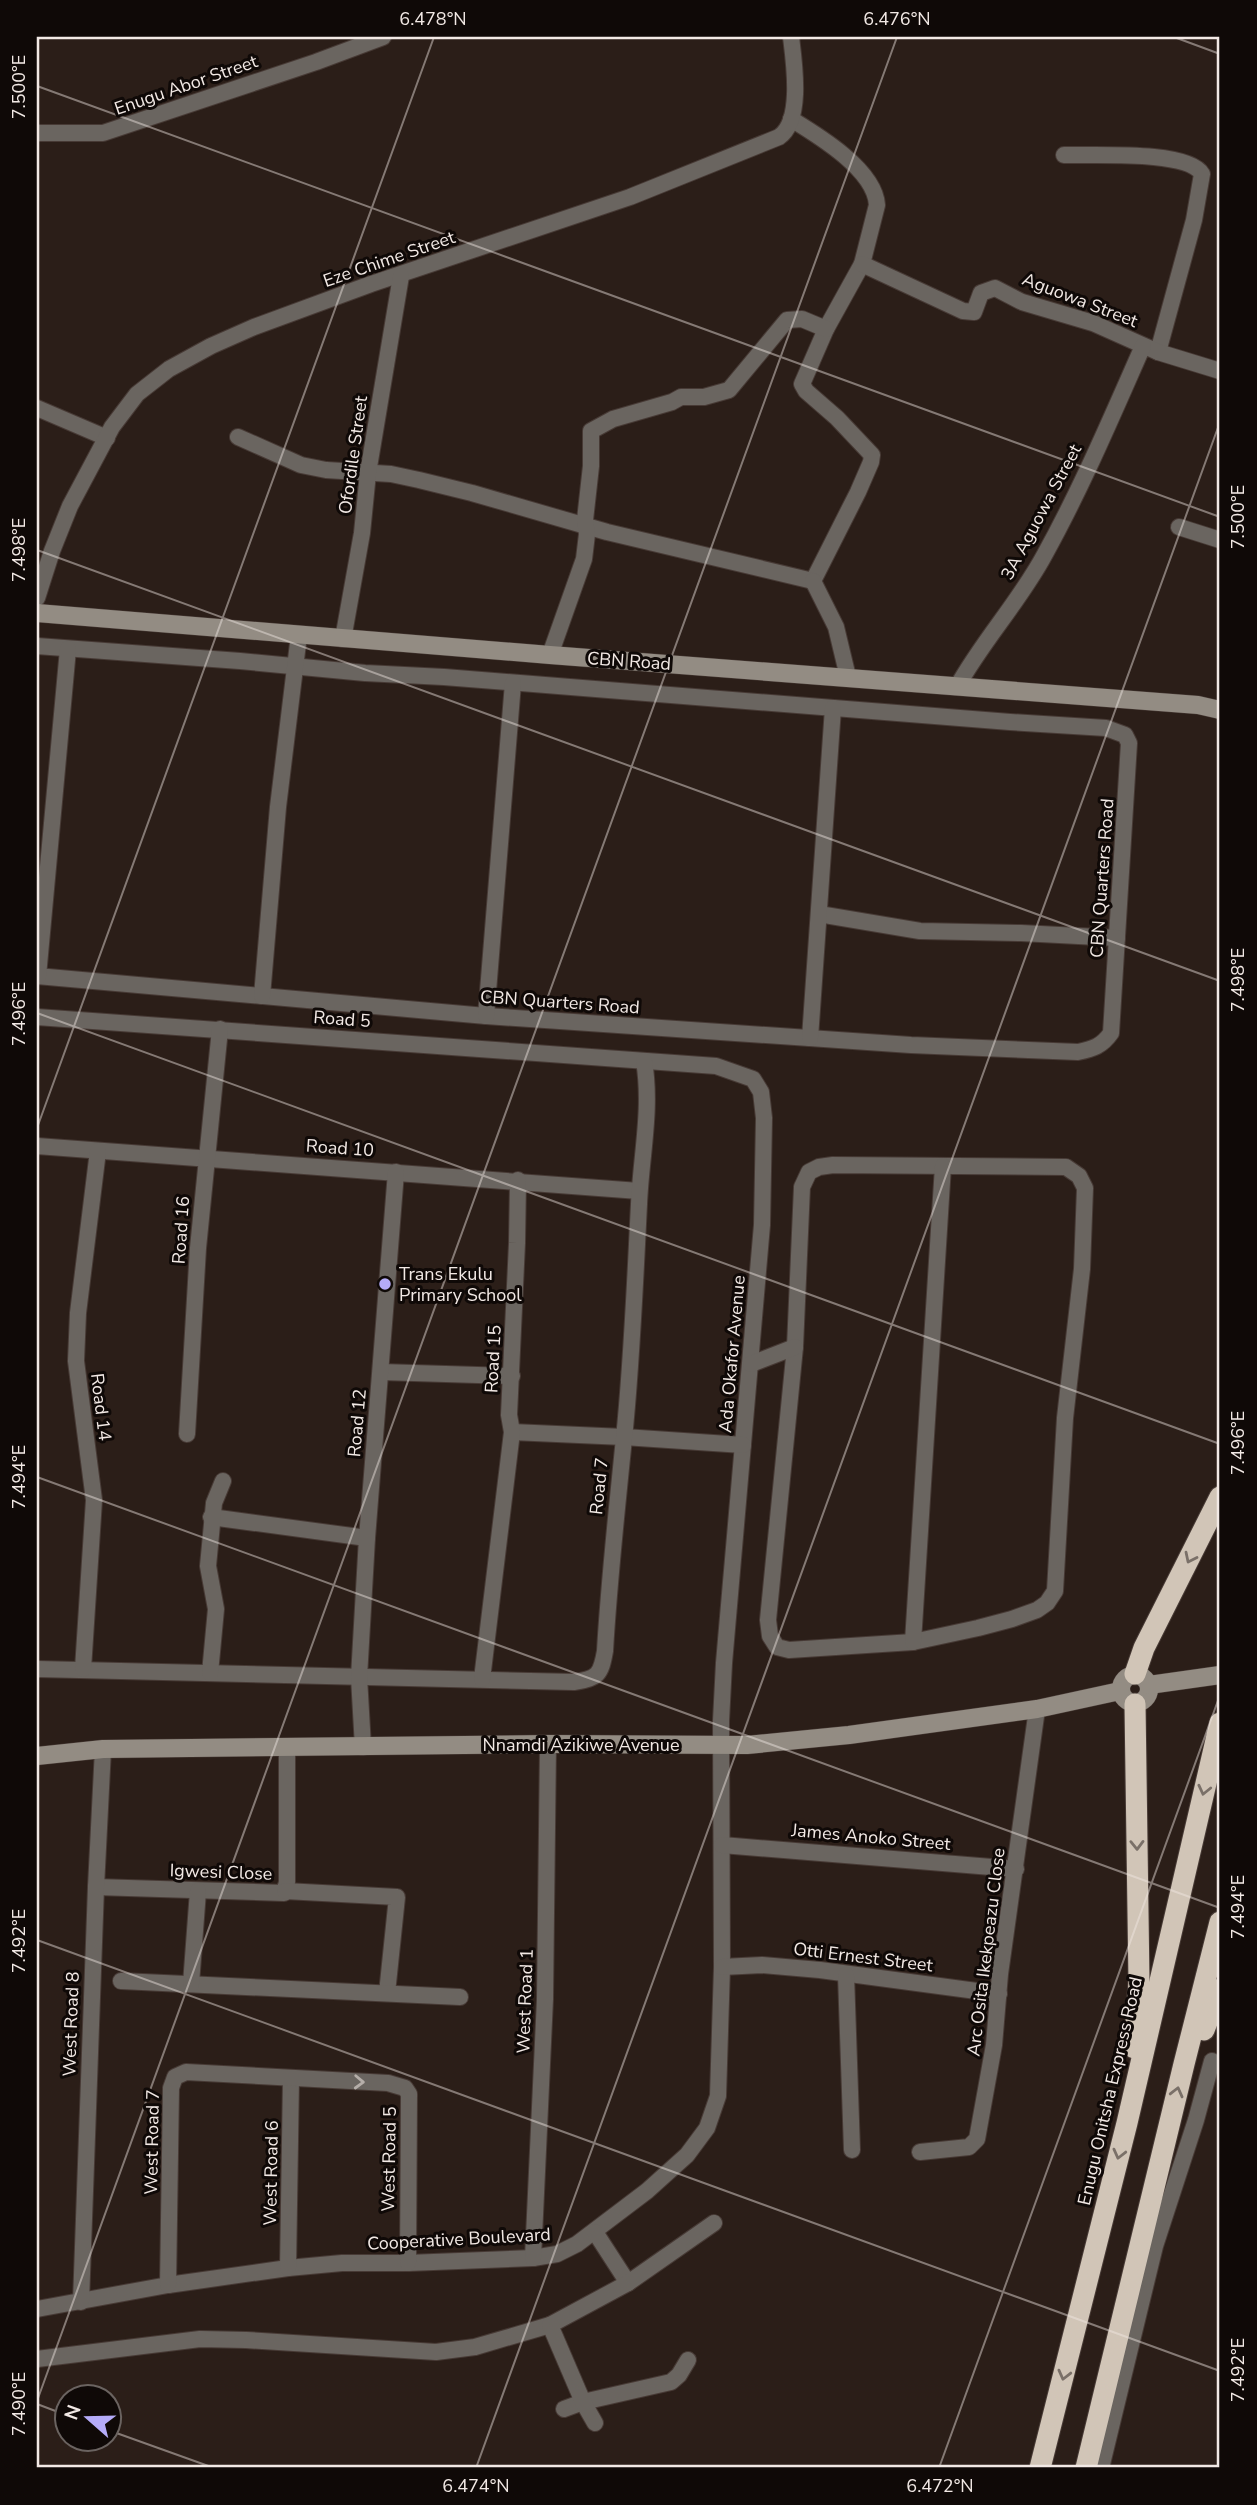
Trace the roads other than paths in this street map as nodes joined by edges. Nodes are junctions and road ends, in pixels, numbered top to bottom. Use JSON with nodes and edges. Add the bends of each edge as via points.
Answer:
{"nodes":[{"id":1,"x":383,"y":37,"type":"edge"},
{"id":2,"x":791,"y":37,"type":"edge"},
{"id":3,"x":789,"y":125,"type":"junction"},
{"id":4,"x":37,"y":133,"type":"edge"},
{"id":5,"x":1064,"y":155,"type":"dead end"},
{"id":6,"x":862,"y":264,"type":"junction"},
{"id":7,"x":401,"y":276,"type":"junction"},
{"id":8,"x":826,"y":328,"type":"junction"},
{"id":9,"x":1150,"y":349,"type":"junction"},
{"id":10,"x":1220,"y":371,"type":"edge"},
{"id":11,"x":37,"y":408,"type":"edge"},
{"id":12,"x":107,"y":438,"type":"junction"},
{"id":13,"x":239,"y":438,"type":"dead end"},
{"id":14,"x":368,"y":474,"type":"junction"},
{"id":15,"x":587,"y":526,"type":"junction"},
{"id":16,"x":1179,"y":527,"type":"dead end"},
{"id":17,"x":1220,"y":540,"type":"edge"},
{"id":18,"x":813,"y":581,"type":"junction"},
{"id":19,"x":37,"y":598,"type":"edge"},
{"id":20,"x":37,"y":613,"type":"edge"},
{"id":21,"x":299,"y":635,"type":"junction"},
{"id":22,"x":343,"y":639,"type":"junction"},
{"id":23,"x":37,"y":646,"type":"edge"},
{"id":24,"x":68,"y":649,"type":"junction"},
{"id":25,"x":550,"y":655,"type":"junction"},
{"id":26,"x":296,"y":667,"type":"junction"},
{"id":27,"x":848,"y":677,"type":"junction"},
{"id":28,"x":513,"y":683,"type":"junction"},
{"id":29,"x":957,"y":687,"type":"junction"},
{"id":30,"x":833,"y":708,"type":"junction"},
{"id":31,"x":1220,"y":710,"type":"edge"},
{"id":32,"x":43,"y":841,"type":"edge"},
{"id":33,"x":819,"y":914,"type":"junction"},
{"id":34,"x":1118,"y":938,"type":"junction"},
{"id":35,"x":37,"y":976,"type":"edge"},
{"id":36,"x":262,"y":996,"type":"junction"},
{"id":37,"x":486,"y":1016,"type":"junction"},
{"id":38,"x":37,"y":1017,"type":"edge"},
{"id":39,"x":220,"y":1029,"type":"junction"},
{"id":40,"x":810,"y":1038,"type":"junction"},
{"id":41,"x":644,"y":1061,"type":"junction"},
{"id":42,"x":37,"y":1146,"type":"edge"},
{"id":43,"x":98,"y":1151,"type":"junction"},
{"id":44,"x":206,"y":1157,"type":"junction"},
{"id":45,"x":943,"y":1166,"type":"junction"},
{"id":46,"x":396,"y":1172,"type":"junction"},
{"id":47,"x":518,"y":1180,"type":"junction"},
{"id":48,"x":639,"y":1191,"type":"junction"},
{"id":49,"x":795,"y":1347,"type":"junction"},
{"id":50,"x":751,"y":1364,"type":"junction"},
{"id":51,"x":381,"y":1372,"type":"junction"},
{"id":52,"x":512,"y":1376,"type":"junction"},
{"id":53,"x":512,"y":1432,"type":"junction"},
{"id":54,"x":187,"y":1434,"type":"dead end"},
{"id":55,"x":624,"y":1437,"type":"junction"},
{"id":56,"x":743,"y":1446,"type":"junction"},
{"id":57,"x":223,"y":1481,"type":"dead end"},
{"id":58,"x":1220,"y":1497,"type":"edge"},
{"id":59,"x":211,"y":1517,"type":"junction"},
{"id":60,"x":367,"y":1538,"type":"junction"},
{"id":61,"x":914,"y":1642,"type":"junction"},
{"id":62,"x":37,"y":1669,"type":"edge"},
{"id":63,"x":83,"y":1669,"type":"junction"},
{"id":64,"x":210,"y":1673,"type":"junction"},
{"id":65,"x":1220,"y":1675,"type":"edge"},
{"id":66,"x":359,"y":1677,"type":"junction"},
{"id":67,"x":482,"y":1679,"type":"junction"},
{"id":68,"x":1142,"y":1680,"type":"junction"},
{"id":69,"x":1128,"y":1698,"type":"junction"},
{"id":70,"x":1037,"y":1709,"type":"junction"},
{"id":71,"x":1220,"y":1723,"type":"edge"},
{"id":72,"x":548,"y":1744,"type":"junction"},
{"id":73,"x":721,"y":1746,"type":"junction"},
{"id":74,"x":363,"y":1747,"type":"junction"},
{"id":75,"x":287,"y":1748,"type":"junction"},
{"id":76,"x":103,"y":1749,"type":"junction"},
{"id":77,"x":37,"y":1756,"type":"edge"},
{"id":78,"x":722,"y":1845,"type":"junction"},
{"id":79,"x":1016,"y":1869,"type":"junction"},
{"id":80,"x":96,"y":1887,"type":"junction"},
{"id":81,"x":198,"y":1891,"type":"junction"},
{"id":82,"x":285,"y":1891,"type":"junction"},
{"id":83,"x":1220,"y":1922,"type":"edge"},
{"id":84,"x":722,"y":1967,"type":"junction"},
{"id":85,"x":846,"y":1975,"type":"junction"},
{"id":86,"x":121,"y":1981,"type":"dead end"},
{"id":87,"x":191,"y":1984,"type":"junction"},
{"id":88,"x":1220,"y":1989,"type":"edge"},
{"id":89,"x":387,"y":1993,"type":"junction"},
{"id":90,"x":999,"y":1994,"type":"junction"},
{"id":91,"x":460,"y":1997,"type":"dead end"},
{"id":92,"x":1212,"y":2061,"type":"dead end"},
{"id":93,"x":1184,"y":2064,"type":"junction"},
{"id":94,"x":291,"y":2078,"type":"junction"},
{"id":95,"x":1127,"y":2123,"type":"junction"},
{"id":96,"x":852,"y":2150,"type":"dead end"},
{"id":97,"x":920,"y":2152,"type":"dead end"},
{"id":98,"x":714,"y":2222,"type":"dead end"},
{"id":99,"x":595,"y":2232,"type":"junction"},
{"id":100,"x":533,"y":2258,"type":"junction"},
{"id":101,"x":408,"y":2263,"type":"junction"},
{"id":102,"x":288,"y":2269,"type":"junction"},
{"id":103,"x":628,"y":2283,"type":"junction"},
{"id":104,"x":168,"y":2285,"type":"junction"},
{"id":105,"x":80,"y":2302,"type":"junction"},
{"id":106,"x":37,"y":2309,"type":"edge"},
{"id":107,"x":550,"y":2325,"type":"junction"},
{"id":108,"x":37,"y":2359,"type":"edge"},
{"id":109,"x":688,"y":2360,"type":"dead end"},
{"id":110,"x":583,"y":2402,"type":"junction"},
{"id":111,"x":564,"y":2409,"type":"dead end"},
{"id":112,"x":595,"y":2423,"type":"dead end"},
{"id":113,"x":1040,"y":2468,"type":"edge"},
{"id":114,"x":1086,"y":2468,"type":"edge"},
{"id":115,"x":1101,"y":2468,"type":"edge"}],
"edges":[{"from":1,"to":4,"type":"street","name":"Enugu Abor Street","via":[[103,133]]},
{"from":2,"to":3,"type":"street","via":[[795,76]]},
{"from":3,"to":6,"type":"street","name":"Eze Chime Street","via":[[806,128],[869,181],[876,196]]},
{"from":3,"to":7,"type":"street","name":"Eze Chime Street","via":[[779,137],[681,178]]},
{"from":5,"to":9,"type":"street","name":"3A Aguowa Street","via":[[1160,156],[1191,164],[1202,174],[1191,233]]},
{"from":6,"to":8,"type":"street"},
{"from":6,"to":9,"type":"street","name":"Aguowa Street","via":[[963,311],[974,312],[981,293],[995,288]]},
{"from":7,"to":12,"type":"street","name":"Eze Chime Street","via":[[254,327],[186,359],[137,394]]},
{"from":7,"to":14,"type":"street","name":"Ofordile Street"},
{"from":8,"to":15,"type":"street","via":[[802,319],[787,320],[729,390],[681,397],[593,429]]},
{"from":8,"to":18,"type":"street","via":[[802,384],[872,455]]},
{"from":9,"to":10,"type":"street","name":"Aguowa Street"},
{"from":9,"to":29,"type":"street","name":"3A Aguowa Street","via":[[1045,554]]},
{"from":11,"to":12,"type":"street"},
{"from":12,"to":19,"type":"street","name":"Eze Chime Street","via":[[70,506]]},
{"from":13,"to":14,"type":"street","via":[[301,465]]},
{"from":14,"to":15,"type":"street","via":[[391,474],[452,488]]},
{"from":14,"to":22,"type":"street","name":"Ofordile Street"},
{"from":15,"to":18,"type":"street"},
{"from":15,"to":25,"type":"street","via":[[582,569]]},
{"from":16,"to":17,"type":"street"},
{"from":18,"to":27,"type":"street","via":[[836,627]]},
{"from":20,"to":21,"type":"main road","name":"CBN Road"},
{"from":21,"to":22,"type":"main road","name":"CBN Road"},
{"from":21,"to":26,"type":"street"},
{"from":22,"to":25,"type":"main road","name":"CBN Road"},
{"from":23,"to":24,"type":"street","name":"CBN Quarters Road"},
{"from":24,"to":26,"type":"street","name":"CBN Quarters Road"},
{"from":24,"to":32,"type":"street"},
{"from":25,"to":27,"type":"main road","name":"CBN Road"},
{"from":26,"to":28,"type":"street","name":"CBN Quarters Road"},
{"from":26,"to":36,"type":"street","via":[[278,807]]},
{"from":27,"to":29,"type":"main road","name":"CBN Road"},
{"from":28,"to":30,"type":"street","name":"CBN Quarters Road"},
{"from":28,"to":37,"type":"street"},
{"from":29,"to":31,"type":"main road","name":"CBN Road"},
{"from":30,"to":33,"type":"street"},
{"from":30,"to":34,"type":"street","name":"CBN Quarters Road","via":[[1106,728],[1125,736],[1129,743]]},
{"from":32,"to":35,"type":"street"},
{"from":33,"to":34,"type":"street","via":[[920,931]]},
{"from":33,"to":40,"type":"street"},
{"from":34,"to":40,"type":"street","name":"CBN Quarters Road","via":[[1111,1033],[1093,1049],[1078,1052]]},
{"from":35,"to":36,"type":"street","name":"CBN Quarters Road"},
{"from":36,"to":37,"type":"street","name":"CBN Quarters Road"},
{"from":37,"to":40,"type":"street","name":"CBN Quarters Road"},
{"from":38,"to":39,"type":"street","name":"Road 5"},
{"from":39,"to":41,"type":"street","name":"Road 5"},
{"from":39,"to":44,"type":"street","name":"Road 16"},
{"from":41,"to":48,"type":"street","name":"Road 7","via":[[648,1085]]},
{"from":41,"to":50,"type":"street","name":"Ada Okafor Avenue","via":[[716,1066],[753,1079],[761,1093],[762,1225]]},
{"from":42,"to":43,"type":"street","name":"Road 10"},
{"from":43,"to":44,"type":"street","name":"Road 10"},
{"from":43,"to":63,"type":"street","name":"Road 14","via":[[76,1361],[94,1500]]},
{"from":44,"to":46,"type":"street","name":"Road 10"},
{"from":44,"to":54,"type":"street","name":"Road 16"},
{"from":45,"to":49,"type":"street","via":[[833,1165],[809,1172],[802,1187]]},
{"from":45,"to":61,"type":"street"},
{"from":45,"to":61,"type":"street","via":[[1066,1167],[1079,1176],[1085,1188],[1082,1269],[1055,1591],[1037,1610]]},
{"from":46,"to":47,"type":"street","name":"Road 10"},
{"from":46,"to":51,"type":"street","name":"Road 12"},
{"from":47,"to":48,"type":"street","name":"Road 10"},
{"from":47,"to":52,"type":"street","name":"Road 15"},
{"from":48,"to":55,"type":"street","name":"Road 7"},
{"from":49,"to":50,"type":"street"},
{"from":49,"to":61,"type":"street","via":[[770,1636],[777,1647],[789,1650]]},
{"from":50,"to":56,"type":"street","name":"Ada Okafor Avenue"},
{"from":51,"to":52,"type":"street"},
{"from":51,"to":60,"type":"street","name":"Road 12"},
{"from":52,"to":53,"type":"street","name":"Road 15"},
{"from":53,"to":55,"type":"street"},
{"from":53,"to":67,"type":"street","name":"Road 15"},
{"from":55,"to":56,"type":"street"},
{"from":55,"to":67,"type":"street","name":"Road 7","via":[[602,1669],[589,1680],[574,1682]]},
{"from":56,"to":73,"type":"street","name":"Ada Okafor Avenue"},
{"from":57,"to":59,"type":"street"},
{"from":58,"to":68,"type":"highway","one_way":true,"via":[[1144,1648]]},
{"from":59,"to":60,"type":"street"},
{"from":59,"to":64,"type":"street","via":[[208,1566],[216,1609]]},
{"from":60,"to":66,"type":"street","name":"Road 12"},
{"from":62,"to":63,"type":"street","name":"Road 7"},
{"from":63,"to":64,"type":"street","name":"Road 7"},
{"from":64,"to":66,"type":"street","name":"Road 7"},
{"from":65,"to":68,"type":"main road","via":[[1181,1682]]},
{"from":66,"to":67,"type":"street","name":"Road 7"},
{"from":66,"to":74,"type":"street","name":"Road 12"},
{"from":68,"to":69,"type":"main road","via":[[1126,1678]]},
{"from":68,"to":69,"type":"main road","via":[[1145,1699]]},
{"from":69,"to":70,"type":"main road","name":"Nnamdi Azikiwe Avenue"},
{"from":69,"to":95,"type":"highway","one_way":true,"via":[[1139,1982]]},
{"from":70,"to":73,"type":"main road","name":"Nnamdi Azikiwe Avenue","via":[[794,1741]]},
{"from":70,"to":79,"type":"street","name":"Arc Osita Ikekpeazu Close"},
{"from":71,"to":95,"type":"highway","name":"Enugu Onitsha Express Road","one_way":true},
{"from":72,"to":73,"type":"main road","name":"Nnamdi Azikiwe Avenue"},
{"from":72,"to":74,"type":"main road","name":"Nnamdi Azikiwe Avenue"},
{"from":72,"to":100,"type":"street","name":"West Road 1","via":[[545,1999]]},
{"from":73,"to":78,"type":"street","name":"Cooperative Boulevard"},
{"from":74,"to":75,"type":"main road","name":"Nnamdi Azikiwe Avenue"},
{"from":75,"to":76,"type":"main road","name":"Nnamdi Azikiwe Avenue"},
{"from":75,"to":82,"type":"street","name":"Igwesi Close"},
{"from":76,"to":77,"type":"main road","name":"Nnamdi Azikiwe Avenue"},
{"from":76,"to":80,"type":"street","name":"West Road 8"},
{"from":78,"to":79,"type":"street","name":"James Anoko Street"},
{"from":78,"to":84,"type":"street","name":"Cooperative Boulevard"},
{"from":79,"to":90,"type":"street","name":"Arc Osita Ikekpeazu Close"},
{"from":80,"to":81,"type":"street","name":"Igwesi Close"},
{"from":80,"to":105,"type":"street","name":"West Road 8"},
{"from":81,"to":82,"type":"street","name":"Igwesi Close"},
{"from":81,"to":87,"type":"street"},
{"from":82,"to":89,"type":"street","via":[[397,1896]]},
{"from":83,"to":93,"type":"highway"},
{"from":84,"to":85,"type":"street","name":"Otti Ernest Street","via":[[762,1965]]},
{"from":84,"to":99,"type":"street","name":"Cooperative Boulevard","via":[[719,2096],[707,2128],[677,2164]]},
{"from":85,"to":90,"type":"street","name":"Otti Ernest Street"},
{"from":85,"to":96,"type":"street"},
{"from":86,"to":87,"type":"street"},
{"from":87,"to":89,"type":"street"},
{"from":88,"to":93,"type":"highway","via":[[1191,2059]]},
{"from":89,"to":91,"type":"street"},
{"from":90,"to":97,"type":"street","name":"Arc Osita Ikekpeazu Close","via":[[977,2139],[969,2147]]},
{"from":92,"to":115,"type":"street","via":[[1155,2246]]},
{"from":114,"to":93,"type":"highway","one_way":true},
{"from":94,"to":101,"type":"street","name":"West Road 5","one_way":true,"via":[[397,2084],[410,2094]]},
{"from":94,"to":102,"type":"street","name":"West Road 6"},
{"from":94,"to":104,"type":"street","name":"West Road 7","via":[[193,2072],[175,2077],[170,2095]]},
{"from":95,"to":113,"type":"highway","name":"Enugu Onitsha Express Road","one_way":true},
{"from":98,"to":103,"type":"street"},
{"from":99,"to":100,"type":"street","name":"Cooperative Boulevard","via":[[565,2251]]},
{"from":99,"to":103,"type":"street"},
{"from":100,"to":101,"type":"street","name":"Cooperative Boulevard"},
{"from":101,"to":102,"type":"street","name":"Cooperative Boulevard"},
{"from":102,"to":104,"type":"street","name":"Cooperative Boulevard"},
{"from":103,"to":107,"type":"street"},
{"from":104,"to":105,"type":"street","name":"Cooperative Boulevard"},
{"from":105,"to":106,"type":"street","name":"Cooperative Boulevard"},
{"from":107,"to":108,"type":"street","via":[[475,2347],[436,2352],[201,2339]]},
{"from":107,"to":110,"type":"street"},
{"from":109,"to":110,"type":"street","via":[[671,2382]]},
{"from":110,"to":111,"type":"street"},
{"from":110,"to":112,"type":"street"}]}
